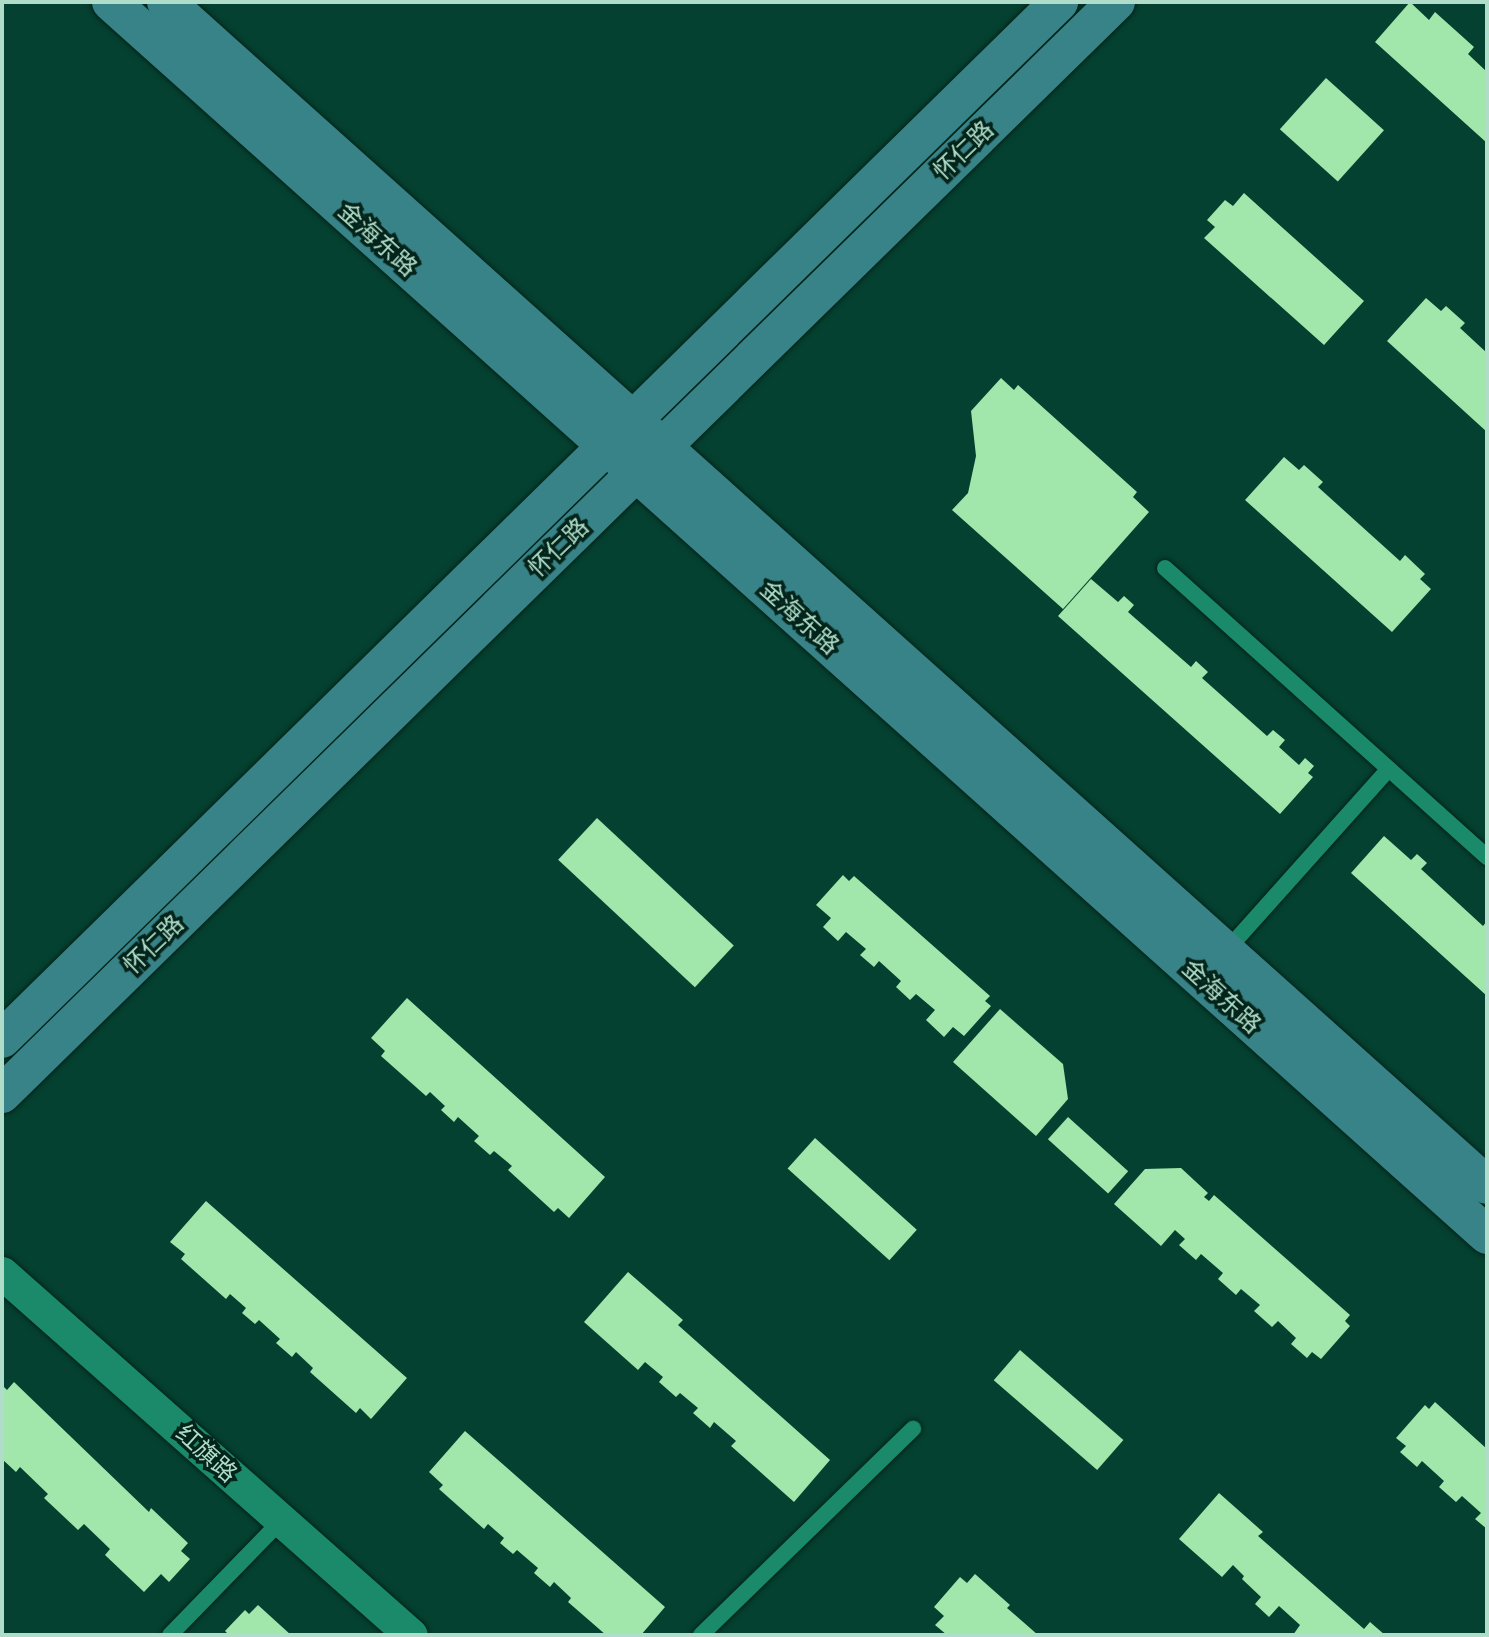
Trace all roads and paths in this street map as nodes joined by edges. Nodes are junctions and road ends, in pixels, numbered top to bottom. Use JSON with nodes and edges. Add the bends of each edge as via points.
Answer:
{"nodes":[{"id":1,"x":111,"y":2,"type":"edge"},
{"id":2,"x":166,"y":2,"type":"edge"},
{"id":3,"x":1059,"y":2,"type":"edge"},
{"id":4,"x":1116,"y":2,"type":"edge"},
{"id":5,"x":620,"y":433,"type":"junction"},
{"id":6,"x":649,"y":459,"type":"junction"},
{"id":7,"x":1165,"y":568,"type":"dead end"},
{"id":8,"x":1389,"y":769,"type":"junction"},
{"id":9,"x":1487,"y":857,"type":"edge"},
{"id":10,"x":1226,"y":951,"type":"junction"},
{"id":11,"x":2,"y":1039,"type":"edge"},
{"id":12,"x":2,"y":1094,"type":"edge"},
{"id":13,"x":1487,"y":1185,"type":"edge"},
{"id":14,"x":1487,"y":1235,"type":"edge"},
{"id":15,"x":2,"y":1273,"type":"edge"},
{"id":16,"x":913,"y":1429,"type":"dead end"},
{"id":17,"x":281,"y":1521,"type":"junction"},
{"id":18,"x":170,"y":1635,"type":"edge"},
{"id":19,"x":411,"y":1635,"type":"edge"},
{"id":20,"x":701,"y":1635,"type":"edge"}],
"edges":[{"from":1,"to":5,"type":"main road","name":"金海东路"},
{"from":2,"to":5,"type":"main road","name":"金海东路"},
{"from":3,"to":5,"type":"main road","name":"怀仁路"},
{"from":4,"to":6,"type":"main road","name":"怀仁路"},
{"from":5,"to":6,"type":"main road","name":"金海东路"},
{"from":5,"to":11,"type":"main road","name":"怀仁路"},
{"from":6,"to":10,"type":"main road","name":"金海东路"},
{"from":6,"to":12,"type":"main road","name":"怀仁路"},
{"from":6,"to":14,"type":"main road","name":"金海东路"},
{"from":7,"to":8,"type":"lane"},
{"from":8,"to":9,"type":"lane"},
{"from":8,"to":10,"type":"lane"},
{"from":10,"to":13,"type":"main road","name":"金海东路"},
{"from":15,"to":17,"type":"street","name":"红旗路"},
{"from":16,"to":20,"type":"lane"},
{"from":17,"to":18,"type":"lane"},
{"from":17,"to":19,"type":"street","name":"红旗路"}]}
